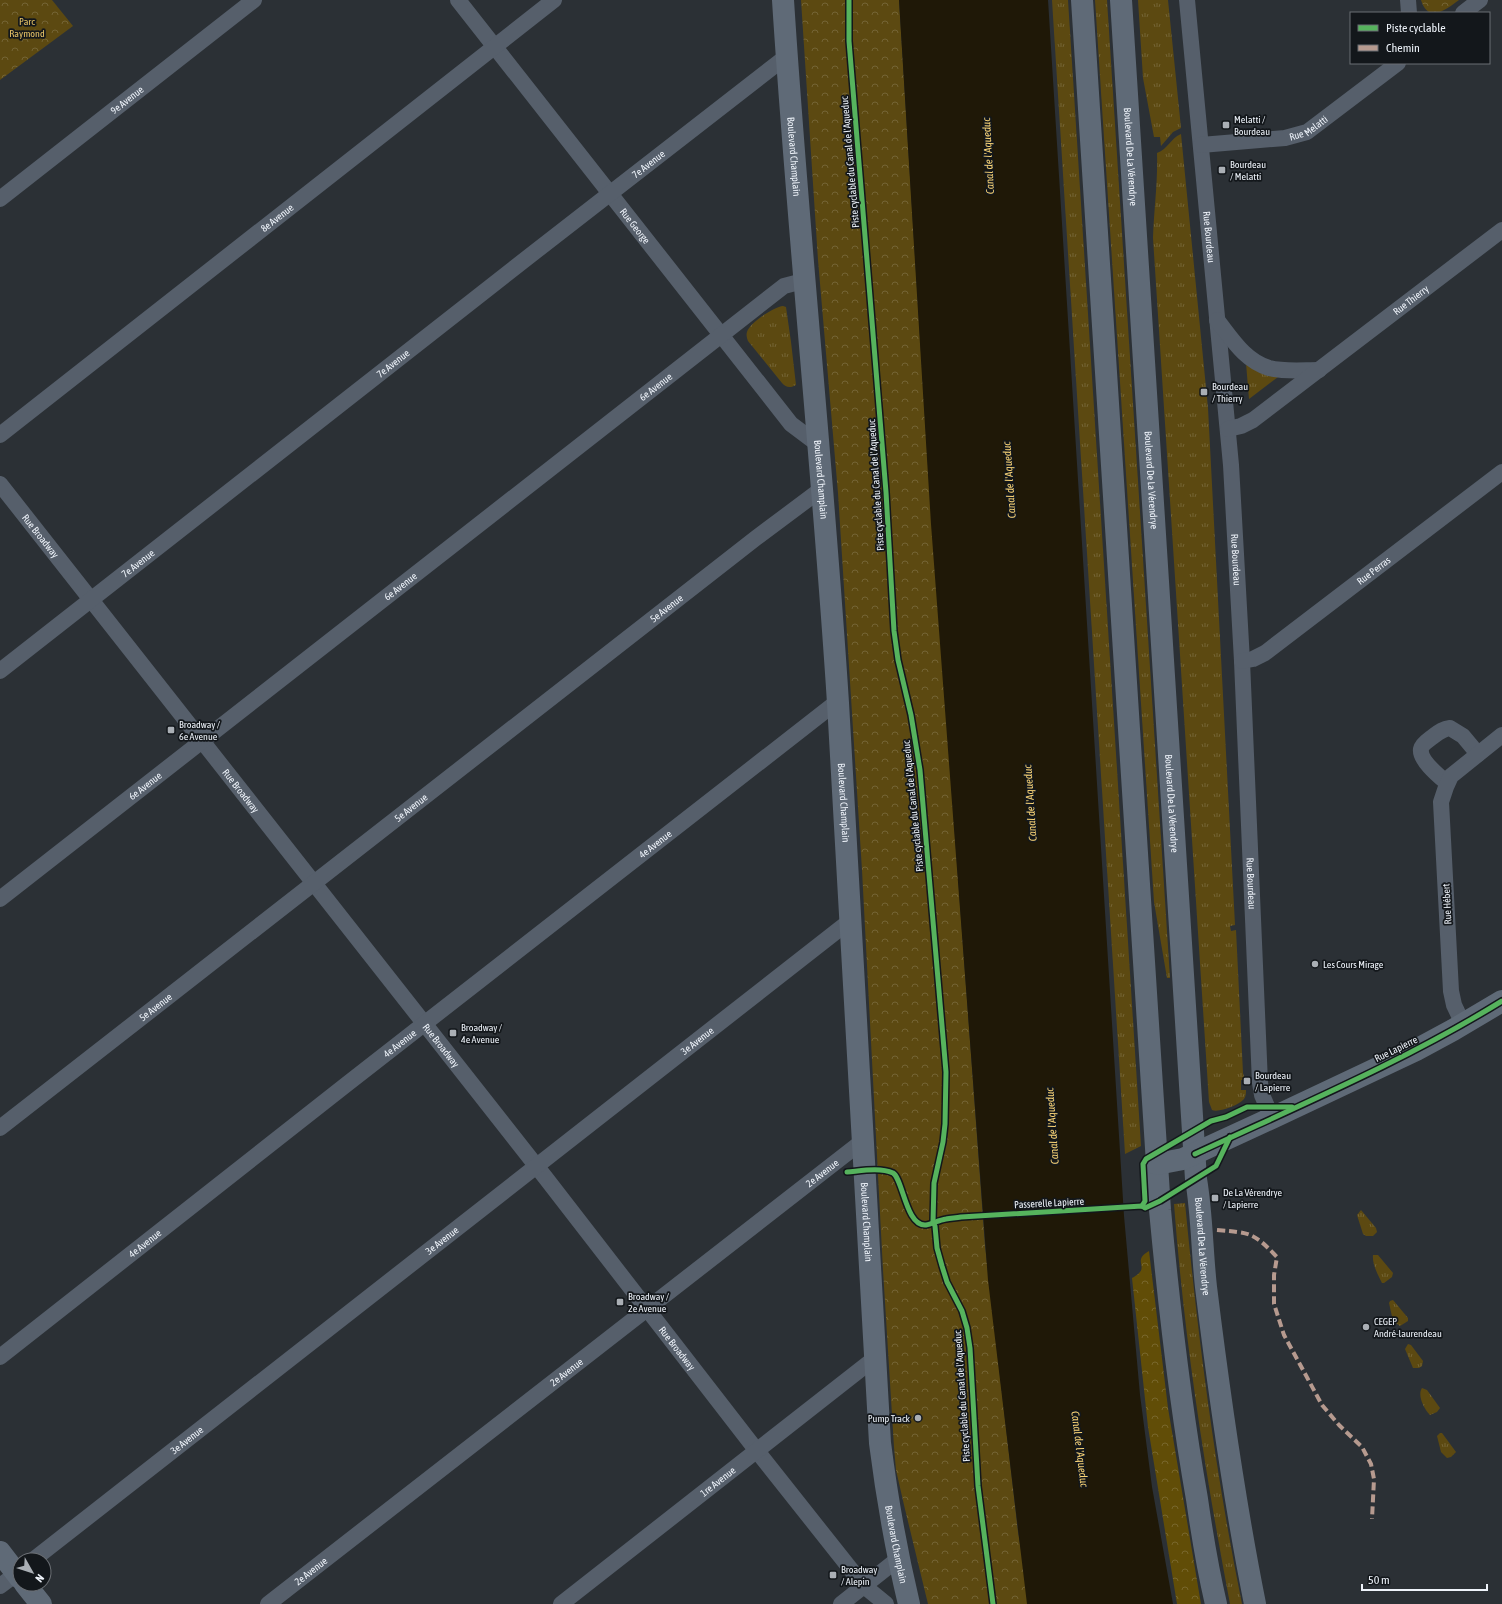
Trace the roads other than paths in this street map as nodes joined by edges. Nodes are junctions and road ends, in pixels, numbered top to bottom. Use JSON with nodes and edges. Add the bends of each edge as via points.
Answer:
{"nodes":[{"id":1,"x":254,"y":0,"type":"edge"},
{"id":2,"x":458,"y":0,"type":"edge"},
{"id":3,"x":554,"y":0,"type":"edge"},
{"id":4,"x":783,"y":0,"type":"edge"},
{"id":5,"x":1082,"y":0,"type":"edge"},
{"id":6,"x":1121,"y":0,"type":"edge"},
{"id":7,"x":1186,"y":0,"type":"edge"},
{"id":8,"x":1408,"y":0,"type":"edge"},
{"id":9,"x":1480,"y":0,"type":"edge"},
{"id":10,"x":1409,"y":12,"type":"edge"},
{"id":11,"x":1464,"y":12,"type":"edge"},
{"id":12,"x":494,"y":47,"type":"junction"},
{"id":13,"x":787,"y":56,"type":"junction"},
{"id":14,"x":1397,"y":64,"type":"edge"},
{"id":15,"x":1201,"y":144,"type":"junction"},
{"id":16,"x":610,"y":194,"type":"junction"},
{"id":17,"x":0,"y":199,"type":"edge"},
{"id":18,"x":1502,"y":230,"type":"edge"},
{"id":19,"x":804,"y":281,"type":"junction"},
{"id":20,"x":1217,"y":320,"type":"junction"},
{"id":21,"x":720,"y":335,"type":"junction"},
{"id":22,"x":1319,"y":370,"type":"junction"},
{"id":23,"x":1228,"y":429,"type":"junction"},
{"id":24,"x":0,"y":435,"type":"edge"},
{"id":25,"x":819,"y":445,"type":"junction"},
{"id":26,"x":1502,"y":472,"type":"edge"},
{"id":27,"x":0,"y":484,"type":"edge"},
{"id":28,"x":823,"y":488,"type":"junction"},
{"id":29,"x":91,"y":599,"type":"junction"},
{"id":30,"x":1242,"y":662,"type":"junction"},
{"id":31,"x":0,"y":672,"type":"edge"},
{"id":32,"x":838,"y":701,"type":"junction"},
{"id":33,"x":1502,"y":735,"type":"edge"},
{"id":34,"x":202,"y":741,"type":"junction"},
{"id":35,"x":1478,"y":754,"type":"junction"},
{"id":36,"x":1447,"y":783,"type":"junction"},
{"id":37,"x":314,"y":884,"type":"junction"},
{"id":38,"x":0,"y":899,"type":"edge"},
{"id":39,"x":851,"y":920,"type":"junction"},
{"id":40,"x":1502,"y":1000,"type":"edge"},
{"id":41,"x":424,"y":1024,"type":"junction"},
{"id":42,"x":1463,"y":1024,"type":"junction"},
{"id":43,"x":1272,"y":1118,"type":"junction"},
{"id":44,"x":0,"y":1128,"type":"edge"},
{"id":45,"x":864,"y":1140,"type":"junction"},
{"id":46,"x":1195,"y":1154,"type":"junction"},
{"id":47,"x":1157,"y":1164,"type":"junction"},
{"id":48,"x":536,"y":1166,"type":"junction"},
{"id":49,"x":647,"y":1309,"type":"junction"},
{"id":50,"x":0,"y":1357,"type":"edge"},
{"id":51,"x":875,"y":1358,"type":"junction"},
{"id":52,"x":757,"y":1451,"type":"junction"},
{"id":53,"x":0,"y":1552,"type":"edge"},
{"id":54,"x":44,"y":1552,"type":"edge"},
{"id":55,"x":898,"y":1559,"type":"junction"},
{"id":56,"x":12,"y":1572,"type":"edge"},
{"id":57,"x":864,"y":1586,"type":"junction"},
{"id":58,"x":29,"y":1592,"type":"edge"},
{"id":59,"x":41,"y":1604,"type":"edge"},
{"id":60,"x":268,"y":1604,"type":"edge"},
{"id":61,"x":561,"y":1604,"type":"edge"},
{"id":62,"x":841,"y":1604,"type":"edge"},
{"id":63,"x":886,"y":1604,"type":"edge"},
{"id":64,"x":909,"y":1604,"type":"edge"},
{"id":65,"x":1216,"y":1604,"type":"edge"},
{"id":66,"x":1255,"y":1604,"type":"edge"}],
"edges":[{"from":1,"to":17,"type":"street","name":"9e Avenue"},
{"from":2,"to":12,"type":"street","name":"Rue George"},
{"from":3,"to":12,"type":"street","name":"8e Avenue"},
{"from":4,"to":13,"type":"main road","name":"Boulevard Champlain"},
{"from":5,"to":47,"type":"main road"},
{"from":6,"to":46,"type":"main road","name":"Boulevard De La Vérendrye"},
{"from":7,"to":15,"type":"street","name":"Rue Bourdeau"},
{"from":8,"to":10,"type":"street"},
{"from":9,"to":11,"type":"street"},
{"from":12,"to":16,"type":"street","name":"Rue George"},
{"from":12,"to":24,"type":"street","name":"8e Avenue"},
{"from":13,"to":16,"type":"street","name":"7e Avenue"},
{"from":13,"to":19,"type":"main road","name":"Boulevard Champlain"},
{"from":14,"to":15,"type":"street","name":"Rue Melatti","via":[[1307,132],[1285,138]]},
{"from":15,"to":20,"type":"street","name":"Rue Bourdeau"},
{"from":16,"to":21,"type":"street","name":"Rue George"},
{"from":16,"to":29,"type":"street","name":"7e Avenue"},
{"from":18,"to":22,"type":"street","name":"Rue Thierry"},
{"from":19,"to":21,"type":"street","name":"6e Avenue","via":[[784,286]]},
{"from":19,"to":25,"type":"main road","name":"Boulevard Champlain"},
{"from":20,"to":22,"type":"street","via":[[1242,352],[1262,365],[1276,369]]},
{"from":20,"to":23,"type":"street","name":"Rue Bourdeau"},
{"from":21,"to":25,"type":"street","name":"Rue George","via":[[791,424]]},
{"from":21,"to":34,"type":"street","name":"6e Avenue"},
{"from":22,"to":23,"type":"street","name":"Rue Thierry","via":[[1254,420]]},
{"from":23,"to":30,"type":"street","name":"Rue Bourdeau"},
{"from":25,"to":28,"type":"main road","name":"Boulevard Champlain"},
{"from":26,"to":30,"type":"street","name":"Rue Perras","via":[[1265,653]]},
{"from":27,"to":29,"type":"street","name":"Rue Broadway"},
{"from":28,"to":32,"type":"main road","name":"Boulevard Champlain"},
{"from":28,"to":37,"type":"street","name":"5e Avenue"},
{"from":29,"to":31,"type":"street","name":"7e Avenue"},
{"from":29,"to":34,"type":"street","name":"Rue Broadway"},
{"from":30,"to":43,"type":"street","name":"Rue Bourdeau","via":[[1260,1083]]},
{"from":32,"to":39,"type":"main road","name":"Boulevard Champlain"},
{"from":32,"to":41,"type":"street","name":"4e Avenue"},
{"from":33,"to":35,"type":"street","name":"Rue Hébert"},
{"from":34,"to":37,"type":"street","name":"Rue Broadway"},
{"from":34,"to":38,"type":"street","name":"6e Avenue"},
{"from":35,"to":36,"type":"street","name":"Rue Hébert"},
{"from":35,"to":36,"type":"street","via":[[1462,736],[1450,728],[1440,730],[1424,744],[1421,754]]},
{"from":36,"to":42,"type":"street","name":"Rue Hébert","via":[[1442,802],[1451,991]]},
{"from":37,"to":41,"type":"street","name":"Rue Broadway"},
{"from":37,"to":44,"type":"street","name":"5e Avenue"},
{"from":39,"to":45,"type":"main road","name":"Boulevard Champlain"},
{"from":39,"to":48,"type":"street","name":"3e Avenue"},
{"from":40,"to":42,"type":"main road","name":"Rue Lapierre"},
{"from":41,"to":48,"type":"street","name":"Rue Broadway"},
{"from":41,"to":50,"type":"street","name":"4e Avenue"},
{"from":42,"to":43,"type":"main road","name":"Rue Lapierre","via":[[1416,1050]]},
{"from":43,"to":46,"type":"main road","name":"Rue Lapierre"},
{"from":45,"to":49,"type":"street","name":"2e Avenue"},
{"from":45,"to":51,"type":"main road","name":"Boulevard Champlain"},
{"from":46,"to":47,"type":"main road","name":"Rue Lapierre"},
{"from":46,"to":66,"type":"main road","name":"Boulevard De La Vérendrye","via":[[1206,1285],[1222,1407]]},
{"from":47,"to":65,"type":"main road","via":[[1161,1225],[1178,1373],[1192,1471]]},
{"from":48,"to":49,"type":"street","name":"Rue Broadway"},
{"from":48,"to":54,"type":"street","name":"3e Avenue"},
{"from":49,"to":52,"type":"street","name":"Rue Broadway"},
{"from":49,"to":60,"type":"street","name":"2e Avenue"},
{"from":51,"to":52,"type":"street","name":"1re Avenue"},
{"from":51,"to":55,"type":"main road","name":"Boulevard Champlain","via":[[886,1496]]},
{"from":52,"to":57,"type":"street","name":"Rue Broadway"},
{"from":52,"to":61,"type":"street","name":"1re Avenue"},
{"from":53,"to":56,"type":"main road"},
{"from":55,"to":57,"type":"street"},
{"from":55,"to":64,"type":"main road","name":"Boulevard Champlain"},
{"from":57,"to":62,"type":"street"},
{"from":57,"to":63,"type":"street","name":"Rue Broadway"},
{"from":58,"to":59,"type":"main road"}]}
